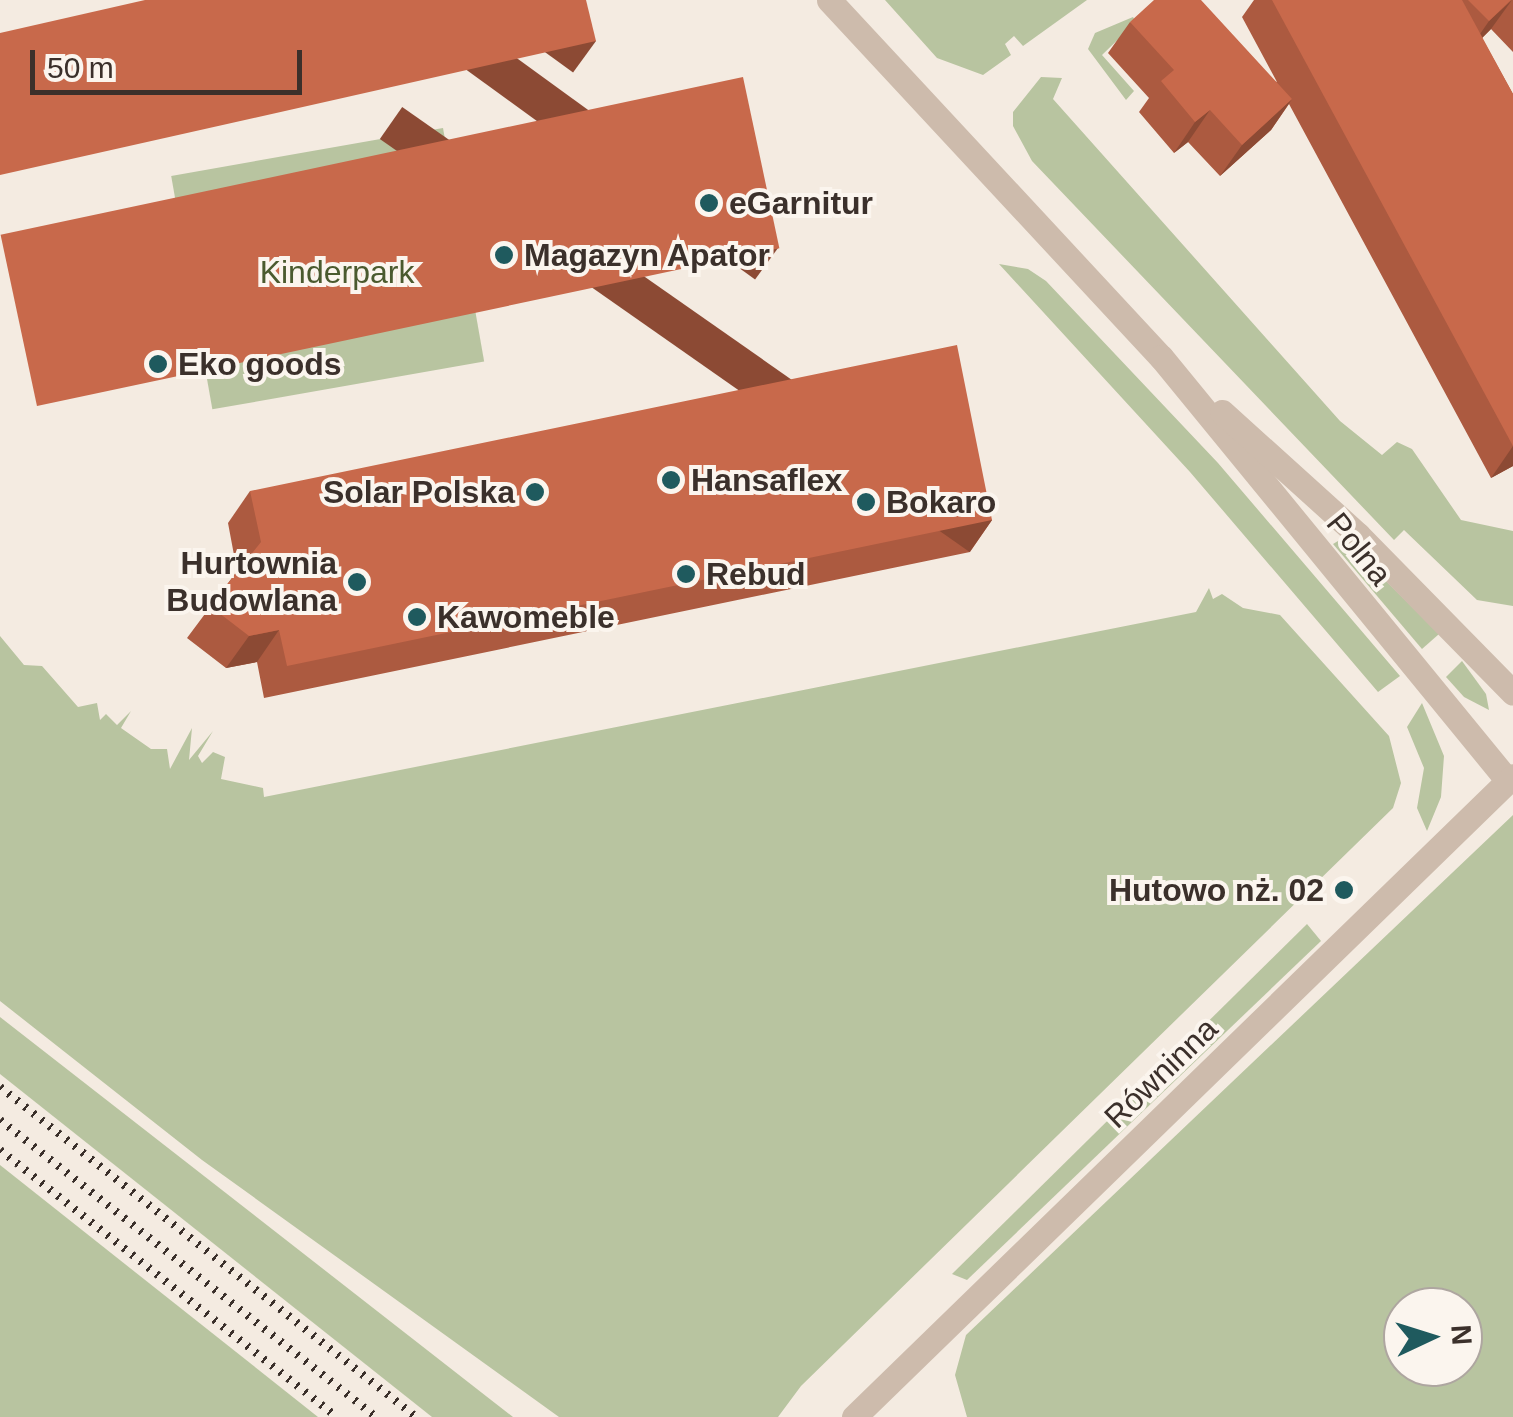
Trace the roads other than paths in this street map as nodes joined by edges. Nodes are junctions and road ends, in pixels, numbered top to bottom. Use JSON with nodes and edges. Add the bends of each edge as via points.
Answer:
{"nodes":[{"id":1,"x":829,"y":0,"type":"edge"},
{"id":2,"x":1161,"y":357,"type":"junction"},
{"id":3,"x":1513,"y":693,"type":"edge"},
{"id":4,"x":1511,"y":778,"type":"edge"},
{"id":5,"x":854,"y":1417,"type":"edge"}],
"edges":[{"from":1,"to":2,"type":"street","name":"Polna"},
{"from":2,"to":3,"type":"street","name":"Polna","via":[[1358,535]]},
{"from":2,"to":4,"type":"street","name":"Polna"},
{"from":4,"to":5,"type":"street","name":"Równinna"}]}
